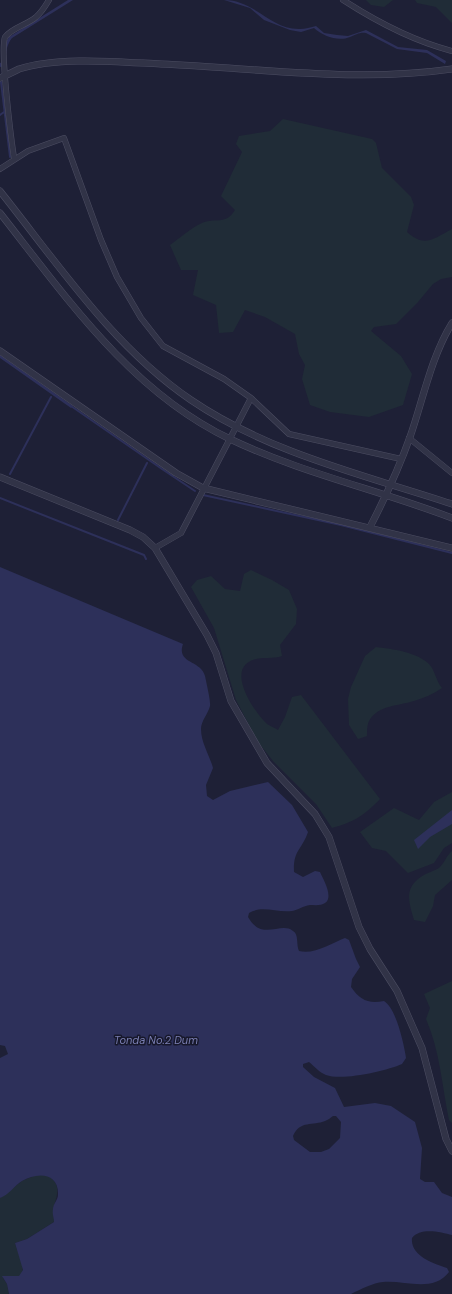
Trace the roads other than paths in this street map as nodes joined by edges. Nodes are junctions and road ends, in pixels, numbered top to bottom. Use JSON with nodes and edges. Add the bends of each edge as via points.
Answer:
{"nodes":[{"id":1,"x":49,"y":0,"type":"edge"},
{"id":2,"x":344,"y":0,"type":"edge"},
{"id":3,"x":452,"y":51,"type":"edge"},
{"id":4,"x":452,"y":69,"type":"edge"},
{"id":5,"x":1,"y":77,"type":"edge"},
{"id":6,"x":14,"y":158,"type":"junction"},
{"id":7,"x":0,"y":169,"type":"edge"},
{"id":8,"x":0,"y":191,"type":"edge"},
{"id":9,"x":0,"y":213,"type":"edge"},
{"id":10,"x":452,"y":323,"type":"edge"},
{"id":11,"x":0,"y":351,"type":"edge"},
{"id":12,"x":251,"y":398,"type":"junction"},
{"id":13,"x":235,"y":427,"type":"junction"},
{"id":14,"x":410,"y":438,"type":"junction"},
{"id":15,"x":229,"y":439,"type":"junction"},
{"id":16,"x":401,"y":459,"type":"junction"},
{"id":17,"x":452,"y":473,"type":"edge"},
{"id":18,"x":0,"y":477,"type":"edge"},
{"id":19,"x":391,"y":484,"type":"junction"},
{"id":20,"x":203,"y":488,"type":"junction"},
{"id":21,"x":386,"y":496,"type":"junction"},
{"id":22,"x":452,"y":504,"type":"edge"},
{"id":23,"x":452,"y":518,"type":"edge"},
{"id":24,"x":370,"y":526,"type":"junction"},
{"id":25,"x":155,"y":548,"type":"junction"},
{"id":26,"x":452,"y":548,"type":"edge"},
{"id":27,"x":452,"y":1151,"type":"edge"}],
"edges":[{"from":1,"to":5,"type":"street","via":[[36,17],[4,38]]},
{"from":2,"to":3,"type":"street","via":[[401,33]]},
{"from":4,"to":5,"type":"street","via":[[392,76],[92,61],[42,65],[20,69]]},
{"from":5,"to":6,"type":"street"},
{"from":6,"to":7,"type":"street"},
{"from":6,"to":12,"type":"street","via":[[64,138],[117,277],[155,338],[168,350],[224,379]]},
{"from":8,"to":13,"type":"street","via":[[126,346],[192,401]]},
{"from":9,"to":15,"type":"street","via":[[124,363],[176,406]]},
{"from":10,"to":14,"type":"street","via":[[440,348]]},
{"from":11,"to":20,"type":"street","via":[[176,473]]},
{"from":12,"to":13,"type":"street"},
{"from":12,"to":16,"type":"street","via":[[289,434]]},
{"from":13,"to":15,"type":"street"},
{"from":13,"to":19,"type":"street","via":[[290,451]]},
{"from":14,"to":16,"type":"street"},
{"from":14,"to":17,"type":"street"},
{"from":15,"to":20,"type":"street"},
{"from":15,"to":21,"type":"street","via":[[282,462]]},
{"from":16,"to":19,"type":"street"},
{"from":18,"to":25,"type":"street","via":[[123,527],[143,537]]},
{"from":19,"to":21,"type":"street"},
{"from":19,"to":22,"type":"street"},
{"from":20,"to":24,"type":"street"},
{"from":20,"to":25,"type":"street","via":[[181,533]]},
{"from":21,"to":23,"type":"street"},
{"from":21,"to":24,"type":"street"},
{"from":24,"to":26,"type":"street"},
{"from":25,"to":27,"type":"street","via":[[207,635],[216,653],[231,701],[267,763],[315,814],[329,837],[359,927],[397,992],[422,1048],[446,1138]]}]}
